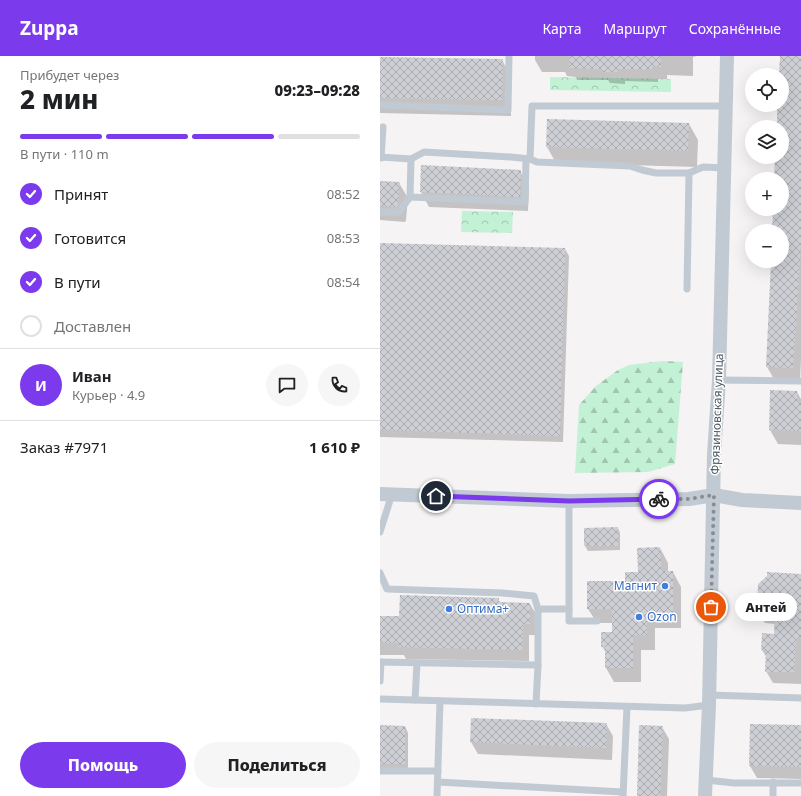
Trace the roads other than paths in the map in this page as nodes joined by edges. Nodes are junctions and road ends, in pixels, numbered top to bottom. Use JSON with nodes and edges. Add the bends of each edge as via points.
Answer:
{"nodes":[{"id":1,"x":509,"y":56,"type":"edge"},
{"id":2,"x":726,"y":56,"type":"edge"},
{"id":3,"x":380,"y":105,"type":"edge"},
{"id":4,"x":726,"y":106,"type":"junction"},
{"id":5,"x":383,"y":127,"type":"dead end"},
{"id":6,"x":381,"y":158,"type":"edge"},
{"id":7,"x":411,"y":159,"type":"junction"},
{"id":8,"x":528,"y":159,"type":"junction"},
{"id":9,"x":724,"y":168,"type":"junction"},
{"id":10,"x":689,"y":173,"type":"junction"},
{"id":11,"x":410,"y":197,"type":"junction"},
{"id":12,"x":380,"y":212,"type":"edge"},
{"id":13,"x":687,"y":289,"type":"dead end"},
{"id":14,"x":719,"y":380,"type":"junction"},
{"id":15,"x":801,"y":380,"type":"edge"},
{"id":16,"x":386,"y":494,"type":"edge"},
{"id":17,"x":714,"y":495,"type":"junction"},
{"id":18,"x":569,"y":501,"type":"junction"},
{"id":19,"x":801,"y":503,"type":"edge"},
{"id":20,"x":380,"y":532,"type":"edge"},
{"id":21,"x":380,"y":573,"type":"edge"},
{"id":22,"x":538,"y":609,"type":"junction"},
{"id":23,"x":569,"y":609,"type":"junction"},
{"id":24,"x":597,"y":622,"type":"dead end"},
{"id":25,"x":380,"y":662,"type":"edge"},
{"id":26,"x":417,"y":662,"type":"junction"},
{"id":27,"x":538,"y":665,"type":"junction"},
{"id":28,"x":380,"y":681,"type":"edge"},
{"id":29,"x":801,"y":698,"type":"edge"},
{"id":30,"x":380,"y":699,"type":"edge"},
{"id":31,"x":415,"y":700,"type":"junction"},
{"id":32,"x":709,"y":700,"type":"junction"},
{"id":33,"x":440,"y":701,"type":"junction"},
{"id":34,"x":536,"y":704,"type":"junction"},
{"id":35,"x":627,"y":707,"type":"junction"},
{"id":36,"x":380,"y":771,"type":"edge"},
{"id":37,"x":438,"y":771,"type":"junction"},
{"id":38,"x":706,"y":780,"type":"junction"},
{"id":39,"x":438,"y":782,"type":"junction"},
{"id":40,"x":772,"y":782,"type":"junction"},
{"id":41,"x":801,"y":783,"type":"edge"},
{"id":42,"x":623,"y":794,"type":"edge"},
{"id":43,"x":437,"y":796,"type":"edge"},
{"id":44,"x":705,"y":796,"type":"edge"},
{"id":45,"x":772,"y":796,"type":"edge"}],
"edges":[{"from":1,"to":3,"type":"lane","via":[[508,110]]},
{"from":2,"to":4,"type":"street","name":"Фрязиновская улица"},
{"from":4,"to":8,"type":"lane","via":[[532,106]]},
{"from":4,"to":9,"type":"street","name":"Фрязиновская улица"},
{"from":5,"to":6,"type":"lane"},
{"from":6,"to":7,"type":"lane"},
{"from":7,"to":8,"type":"lane","via":[[424,152]]},
{"from":7,"to":11,"type":"lane"},
{"from":8,"to":10,"type":"lane","via":[[537,162],[630,166],[656,173]]},
{"from":8,"to":11,"type":"lane","via":[[525,202]]},
{"from":9,"to":10,"type":"lane","via":[[703,167]]},
{"from":9,"to":14,"type":"street","name":"Фрязиновская улица"},
{"from":10,"to":13,"type":"lane"},
{"from":11,"to":12,"type":"lane","via":[[399,212]]},
{"from":14,"to":15,"type":"lane"},
{"from":14,"to":17,"type":"street","name":"Фрязиновская улица"},
{"from":16,"to":18,"type":"street"},
{"from":16,"to":20,"type":"lane"},
{"from":17,"to":18,"type":"street","via":[[688,499]]},
{"from":17,"to":19,"type":"street","via":[[742,500]]},
{"from":17,"to":32,"type":"street","name":"Фрязиновская улица"},
{"from":18,"to":23,"type":"lane"},
{"from":21,"to":22,"type":"lane","via":[[387,589],[534,596]]},
{"from":22,"to":23,"type":"lane"},
{"from":22,"to":27,"type":"lane"},
{"from":23,"to":24,"type":"lane","via":[[569,621]]},
{"from":25,"to":26,"type":"lane"},
{"from":25,"to":28,"type":"lane"},
{"from":26,"to":27,"type":"lane"},
{"from":26,"to":31,"type":"lane"},
{"from":27,"to":34,"type":"lane"},
{"from":29,"to":32,"type":"lane"},
{"from":30,"to":31,"type":"lane"},
{"from":31,"to":33,"type":"lane"},
{"from":32,"to":35,"type":"lane","via":[[686,708]]},
{"from":32,"to":38,"type":"street","name":"Фрязиновская улица"},
{"from":33,"to":34,"type":"lane"},
{"from":33,"to":37,"type":"lane"},
{"from":34,"to":35,"type":"lane"},
{"from":35,"to":42,"type":"lane"},
{"from":36,"to":37,"type":"lane"},
{"from":37,"to":39,"type":"lane"},
{"from":38,"to":40,"type":"lane","via":[[734,783]]},
{"from":38,"to":44,"type":"street","name":"Фрязиновская улица"},
{"from":39,"to":42,"type":"lane"},
{"from":39,"to":43,"type":"lane"},
{"from":40,"to":41,"type":"lane"},
{"from":40,"to":45,"type":"lane"}]}
